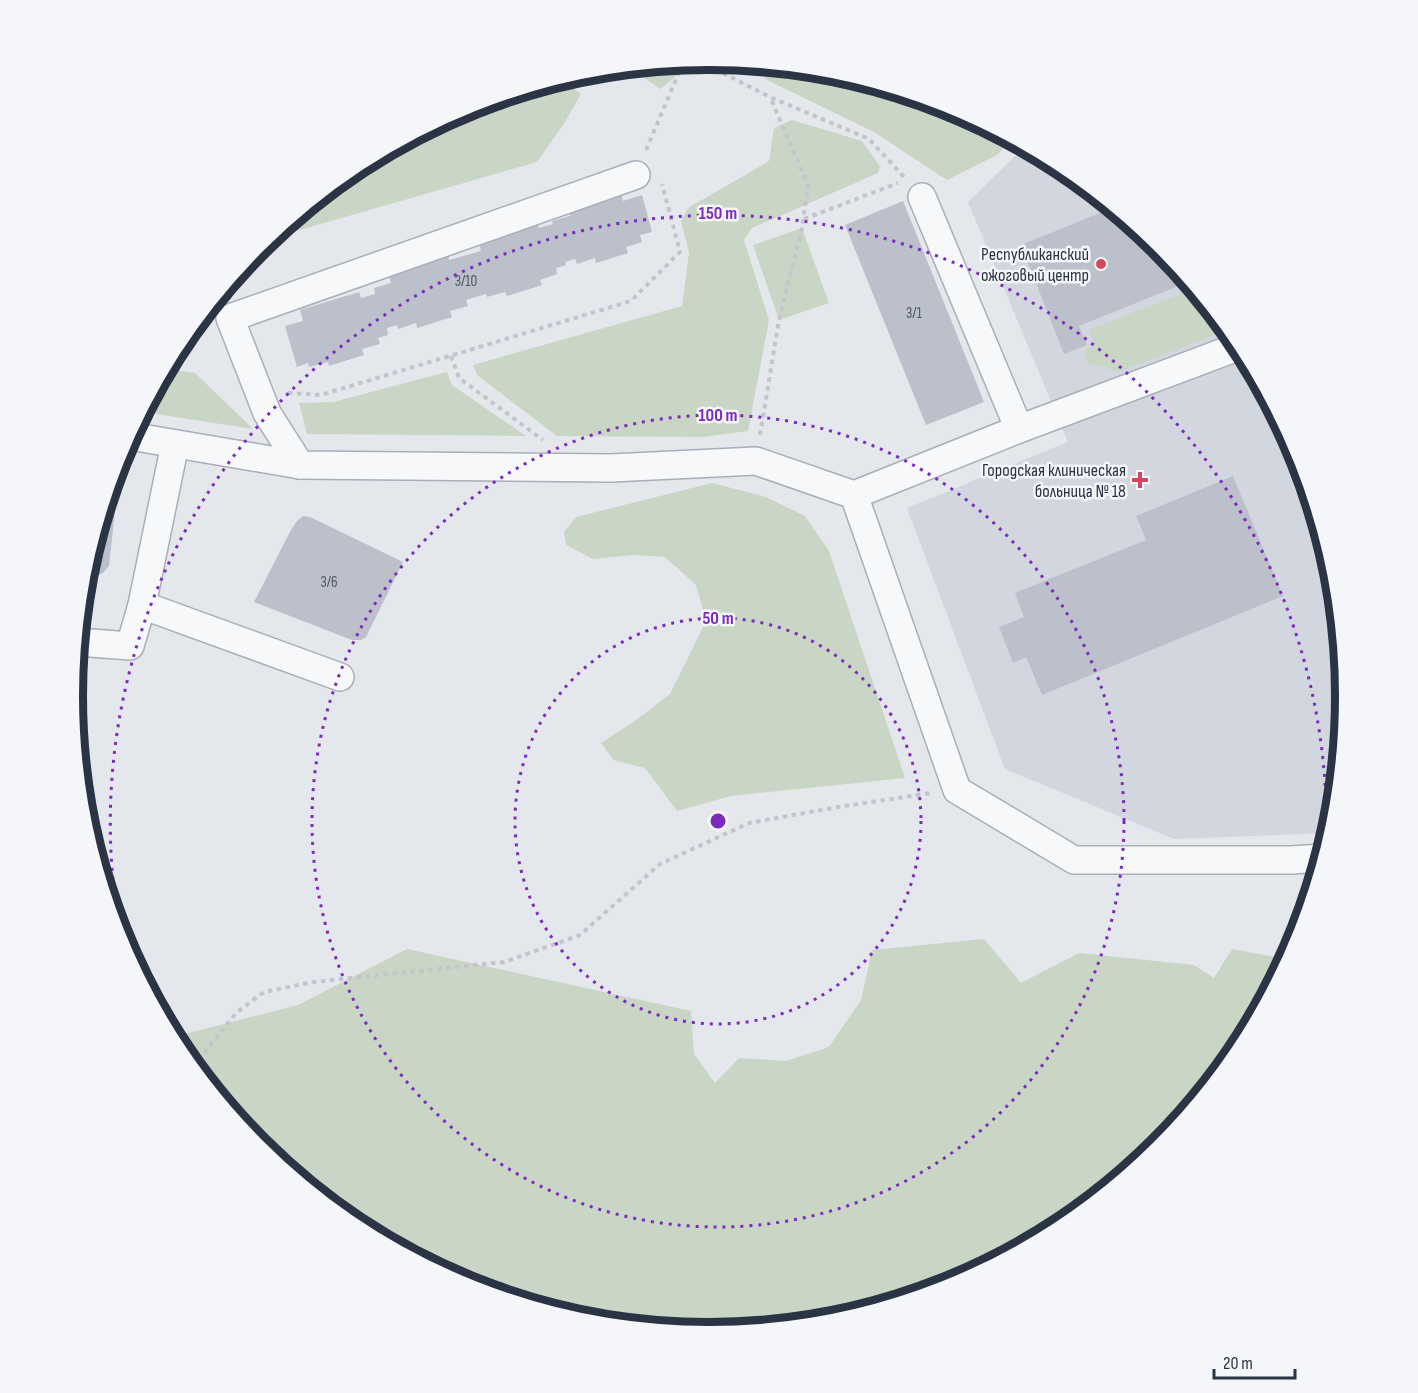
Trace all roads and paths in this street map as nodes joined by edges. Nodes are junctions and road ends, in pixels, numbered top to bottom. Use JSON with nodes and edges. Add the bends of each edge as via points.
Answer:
{"nodes":[{"id":1,"x":718,"y":70,"type":"edge"},
{"id":2,"x":679,"y":71,"type":"edge"},
{"id":3,"x":770,"y":97,"type":"junction"},
{"id":4,"x":636,"y":175,"type":"junction"},
{"id":5,"x":922,"y":197,"type":"dead end"},
{"id":6,"x":804,"y":219,"type":"junction"},
{"id":7,"x":1230,"y":350,"type":"edge"},
{"id":8,"x":451,"y":356,"type":"junction"},
{"id":9,"x":287,"y":393,"type":"dead end"},
{"id":10,"x":1020,"y":429,"type":"junction"},
{"id":11,"x":530,"y":431,"type":"dead end"},
{"id":12,"x":140,"y":438,"type":"edge"},
{"id":13,"x":175,"y":444,"type":"junction"},
{"id":14,"x":756,"y":461,"type":"junction"},
{"id":15,"x":300,"y":465,"type":"junction"},
{"id":16,"x":854,"y":495,"type":"junction"},
{"id":17,"x":141,"y":605,"type":"junction"},
{"id":18,"x":85,"y":643,"type":"edge"},
{"id":19,"x":340,"y":677,"type":"dead end"},
{"id":20,"x":957,"y":790,"type":"junction"},
{"id":21,"x":1314,"y":859,"type":"edge"},
{"id":22,"x":199,"y":1059,"type":"edge"}],
"edges":[{"from":1,"to":3,"type":"path"},
{"from":2,"to":4,"type":"path"},
{"from":3,"to":6,"type":"path","via":[[808,186]]},
{"from":3,"to":6,"type":"path","via":[[869,139],[907,180]]},
{"from":4,"to":8,"type":"path","via":[[662,182],[680,252],[631,301]]},
{"from":4,"to":15,"type":"street","via":[[230,318],[267,412]]},
{"from":5,"to":10,"type":"street"},
{"from":6,"to":14,"type":"path","via":[[779,320]]},
{"from":7,"to":10,"type":"street"},
{"from":8,"to":9,"type":"path","via":[[321,395]]},
{"from":8,"to":11,"type":"path","via":[[459,378]]},
{"from":10,"to":16,"type":"street"},
{"from":12,"to":13,"type":"street"},
{"from":13,"to":15,"type":"street"},
{"from":13,"to":17,"type":"street"},
{"from":14,"to":15,"type":"street","via":[[611,468]]},
{"from":14,"to":16,"type":"street"},
{"from":16,"to":20,"type":"street"},
{"from":17,"to":18,"type":"street","via":[[130,646]]},
{"from":17,"to":19,"type":"street"},
{"from":20,"to":21,"type":"street","via":[[1074,860]]},
{"from":20,"to":22,"type":"path","via":[[749,823],[660,864],[580,935],[504,962],[313,982],[264,992],[236,1013]]}]}
